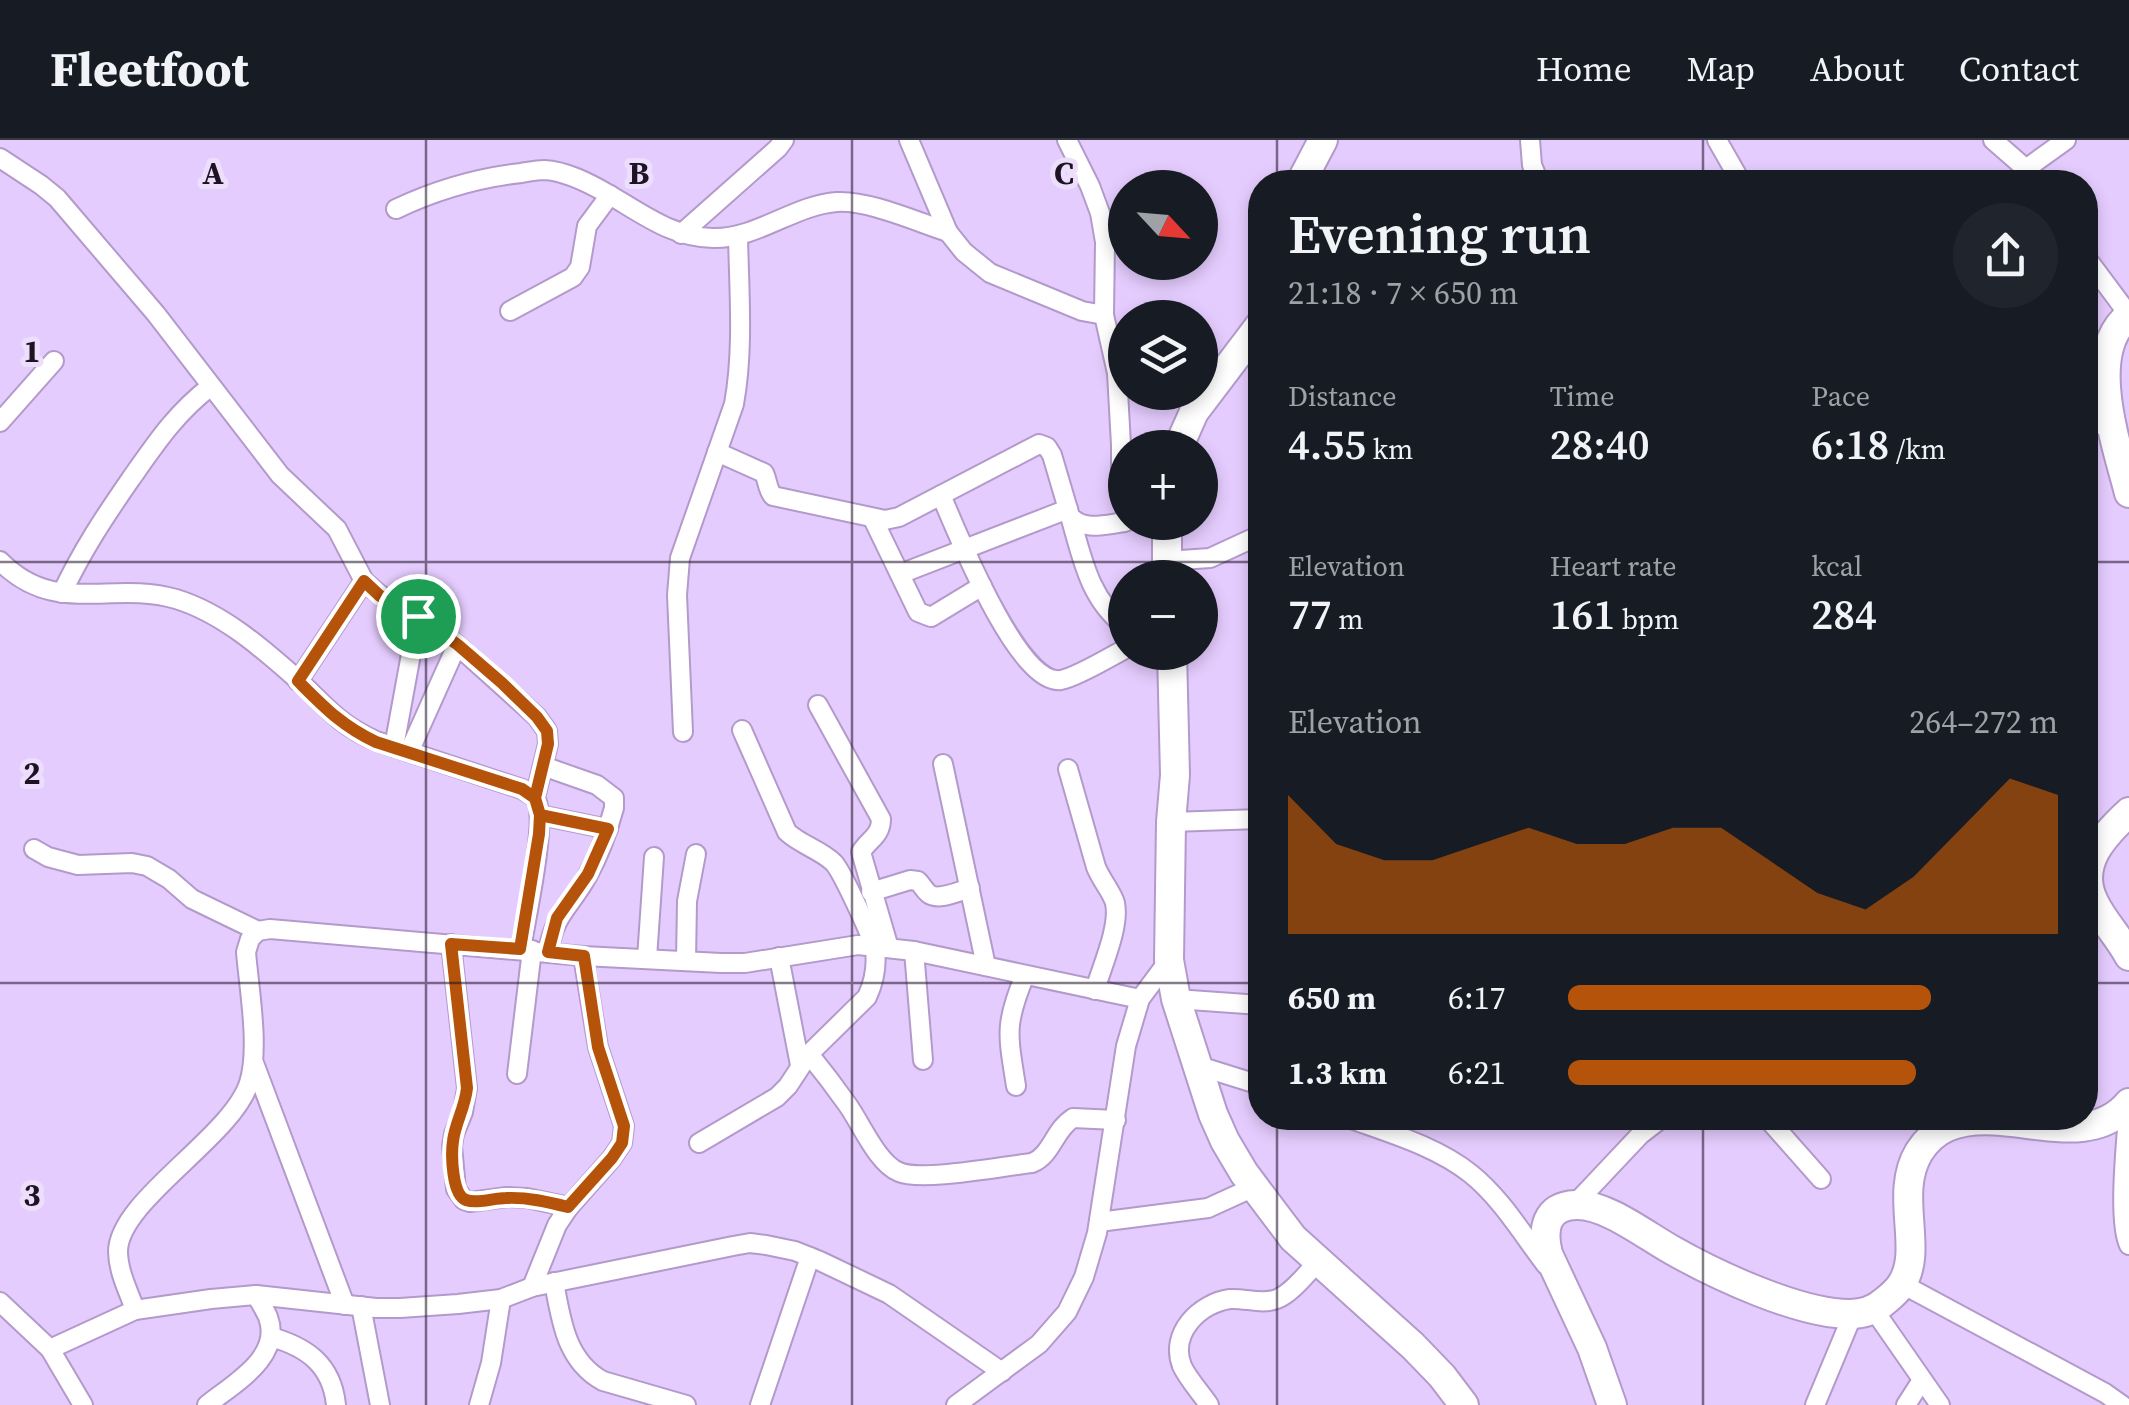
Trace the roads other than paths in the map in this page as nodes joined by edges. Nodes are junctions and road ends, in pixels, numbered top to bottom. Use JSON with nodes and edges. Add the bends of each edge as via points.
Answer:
{"nodes":[{"id":1,"x":784,"y":140,"type":"edge"},
{"id":2,"x":909,"y":140,"type":"edge"},
{"id":3,"x":1067,"y":140,"type":"edge"},
{"id":4,"x":1323,"y":140,"type":"edge"},
{"id":5,"x":1530,"y":140,"type":"edge"},
{"id":6,"x":1717,"y":140,"type":"edge"},
{"id":7,"x":1993,"y":140,"type":"edge"},
{"id":8,"x":2066,"y":140,"type":"edge"},
{"id":9,"x":0,"y":158,"type":"edge"},
{"id":10,"x":2027,"y":168,"type":"joint"},
{"id":11,"x":1307,"y":170,"type":"edge"},
{"id":12,"x":1534,"y":170,"type":"edge"},
{"id":13,"x":1735,"y":170,"type":"edge"},
{"id":14,"x":610,"y":195,"type":"junction"},
{"id":15,"x":396,"y":209,"type":"dead end"},
{"id":16,"x":948,"y":232,"type":"junction"},
{"id":17,"x":682,"y":234,"type":"junction"},
{"id":18,"x":738,"y":236,"type":"junction"},
{"id":19,"x":2098,"y":273,"type":"edge"},
{"id":20,"x":510,"y":311,"type":"dead end"},
{"id":21,"x":1104,"y":314,"type":"junction"},
{"id":22,"x":2129,"y":315,"type":"edge"},
{"id":23,"x":1248,"y":341,"type":"edge"},
{"id":24,"x":54,"y":361,"type":"dead end"},
{"id":25,"x":211,"y":386,"type":"junction"},
{"id":26,"x":0,"y":422,"type":"edge"},
{"id":27,"x":2099,"y":424,"type":"edge"},
{"id":28,"x":1120,"y":430,"type":"edge"},
{"id":29,"x":1186,"y":430,"type":"edge"},
{"id":30,"x":717,"y":452,"type":"junction"},
{"id":31,"x":2129,"y":492,"type":"edge"},
{"id":32,"x":941,"y":495,"type":"junction"},
{"id":33,"x":1069,"y":512,"type":"junction"},
{"id":34,"x":873,"y":519,"type":"junction"},
{"id":35,"x":1108,"y":524,"type":"edge"},
{"id":36,"x":1248,"y":541,"type":"edge"},
{"id":37,"x":963,"y":548,"type":"junction"},
{"id":38,"x":1202,"y":560,"type":"edge"},
{"id":39,"x":0,"y":561,"type":"edge"},
{"id":40,"x":900,"y":574,"type":"junction"},
{"id":41,"x":364,"y":581,"type":"junction"},
{"id":42,"x":982,"y":586,"type":"junction"},
{"id":43,"x":62,"y":593,"type":"junction"},
{"id":44,"x":1108,"y":610,"type":"edge"},
{"id":45,"x":418,"y":616,"type":"junction"},
{"id":46,"x":458,"y":645,"type":"junction"},
{"id":47,"x":1108,"y":657,"type":"edge"},
{"id":48,"x":1172,"y":670,"type":"edge"},
{"id":49,"x":298,"y":681,"type":"junction"},
{"id":50,"x":818,"y":705,"type":"dead end"},
{"id":51,"x":742,"y":730,"type":"dead end"},
{"id":52,"x":683,"y":732,"type":"dead end"},
{"id":53,"x":402,"y":750,"type":"junction"},
{"id":54,"x":944,"y":764,"type":"dead end"},
{"id":55,"x":543,"y":766,"type":"junction"},
{"id":56,"x":1068,"y":770,"type":"dead end"},
{"id":57,"x":537,"y":806,"type":"junction"},
{"id":58,"x":2129,"y":812,"type":"edge"},
{"id":59,"x":1248,"y":819,"type":"edge"},
{"id":60,"x":1171,"y":822,"type":"junction"},
{"id":61,"x":608,"y":829,"type":"junction"},
{"id":62,"x":2098,"y":846,"type":"edge"},
{"id":63,"x":34,"y":849,"type":"dead end"},
{"id":64,"x":696,"y":854,"type":"dead end"},
{"id":65,"x":654,"y":857,"type":"dead end"},
{"id":66,"x":970,"y":888,"type":"junction"},
{"id":67,"x":872,"y":892,"type":"junction"},
{"id":68,"x":2098,"y":909,"type":"edge"},
{"id":69,"x":258,"y":930,"type":"junction"},
{"id":70,"x":451,"y":944,"type":"junction"},
{"id":71,"x":882,"y":947,"type":"junction"},
{"id":72,"x":534,"y":951,"type":"junction"},
{"id":73,"x":914,"y":951,"type":"junction"},
{"id":74,"x":584,"y":956,"type":"junction"},
{"id":75,"x":2129,"y":956,"type":"edge"},
{"id":76,"x":646,"y":958,"type":"junction"},
{"id":77,"x":779,"y":958,"type":"junction"},
{"id":78,"x":1168,"y":960,"type":"junction"},
{"id":79,"x":686,"y":961,"type":"junction"},
{"id":80,"x":986,"y":966,"type":"junction"},
{"id":81,"x":1025,"y":975,"type":"junction"},
{"id":82,"x":1096,"y":990,"type":"junction"},
{"id":83,"x":1176,"y":999,"type":"junction"},
{"id":84,"x":1140,"y":1000,"type":"junction"},
{"id":85,"x":1248,"y":1004,"type":"edge"},
{"id":86,"x":804,"y":1060,"type":"junction"},
{"id":87,"x":923,"y":1060,"type":"dead end"},
{"id":88,"x":253,"y":1063,"type":"junction"},
{"id":89,"x":1196,"y":1065,"type":"junction"},
{"id":90,"x":517,"y":1074,"type":"dead end"},
{"id":91,"x":1248,"y":1081,"type":"edge"},
{"id":92,"x":1016,"y":1086,"type":"dead end"},
{"id":93,"x":2129,"y":1104,"type":"edge"},
{"id":94,"x":1116,"y":1120,"type":"junction"},
{"id":95,"x":2098,"y":1125,"type":"edge"},
{"id":96,"x":1381,"y":1130,"type":"edge"},
{"id":97,"x":1646,"y":1130,"type":"edge"},
{"id":98,"x":1777,"y":1130,"type":"edge"},
{"id":99,"x":1932,"y":1130,"type":"edge"},
{"id":100,"x":699,"y":1142,"type":"dead end"},
{"id":101,"x":1820,"y":1179,"type":"dead end"},
{"id":102,"x":1254,"y":1187,"type":"junction"},
{"id":103,"x":2126,"y":1199,"type":"edge"},
{"id":104,"x":1574,"y":1205,"type":"junction"},
{"id":105,"x":568,"y":1207,"type":"junction"},
{"id":106,"x":1099,"y":1222,"type":"junction"},
{"id":107,"x":2129,"y":1245,"type":"edge"},
{"id":108,"x":810,"y":1257,"type":"junction"},
{"id":109,"x":1318,"y":1262,"type":"junction"},
{"id":110,"x":1558,"y":1281,"type":"junction"},
{"id":111,"x":554,"y":1282,"type":"junction"},
{"id":112,"x":1902,"y":1284,"type":"junction"},
{"id":113,"x":532,"y":1287,"type":"junction"},
{"id":114,"x":256,"y":1295,"type":"junction"},
{"id":115,"x":501,"y":1298,"type":"junction"},
{"id":116,"x":0,"y":1302,"type":"edge"},
{"id":117,"x":353,"y":1306,"type":"junction"},
{"id":118,"x":136,"y":1310,"type":"junction"},
{"id":119,"x":1864,"y":1312,"type":"junction"},
{"id":120,"x":271,"y":1337,"type":"junction"},
{"id":121,"x":50,"y":1349,"type":"junction"},
{"id":122,"x":1002,"y":1372,"type":"junction"},
{"id":123,"x":1922,"y":1380,"type":"junction"},
{"id":124,"x":229,"y":1388,"type":"junction"},
{"id":125,"x":83,"y":1405,"type":"edge"},
{"id":126,"x":206,"y":1405,"type":"edge"},
{"id":127,"x":239,"y":1405,"type":"edge"},
{"id":128,"x":336,"y":1405,"type":"edge"},
{"id":129,"x":380,"y":1405,"type":"edge"},
{"id":130,"x":479,"y":1405,"type":"edge"},
{"id":131,"x":686,"y":1405,"type":"edge"},
{"id":132,"x":760,"y":1405,"type":"edge"},
{"id":133,"x":956,"y":1405,"type":"edge"},
{"id":134,"x":1209,"y":1405,"type":"edge"},
{"id":135,"x":1464,"y":1405,"type":"edge"},
{"id":136,"x":1612,"y":1405,"type":"edge"},
{"id":137,"x":1815,"y":1405,"type":"edge"},
{"id":138,"x":1906,"y":1405,"type":"edge"},
{"id":139,"x":1940,"y":1405,"type":"edge"},
{"id":140,"x":2122,"y":1405,"type":"edge"}],
"edges":[{"from":1,"to":17,"type":"street"},
{"from":2,"to":16,"type":"street"},
{"from":3,"to":21,"type":"street","via":[[1100,213]]},
{"from":4,"to":11,"type":"highway"},
{"from":5,"to":12,"type":"street"},
{"from":6,"to":13,"type":"street"},
{"from":7,"to":10,"type":"street"},
{"from":8,"to":10,"type":"street"},
{"from":9,"to":25,"type":"street","via":[[57,198]]},
{"from":14,"to":15,"type":"street","via":[[544,170],[484,178]]},
{"from":14,"to":17,"type":"street"},
{"from":14,"to":20,"type":"street","via":[[588,226],[573,277]]},
{"from":16,"to":18,"type":"street","via":[[838,202]]},
{"from":16,"to":21,"type":"street","via":[[990,273],[1082,312]]},
{"from":17,"to":18,"type":"street"},
{"from":18,"to":30,"type":"street","via":[[738,380]]},
{"from":19,"to":22,"type":"street"},
{"from":21,"to":28,"type":"street"},
{"from":22,"to":27,"type":"highway","via":[[2108,350]]},
{"from":23,"to":29,"type":"highway"},
{"from":24,"to":26,"type":"street"},
{"from":25,"to":41,"type":"street","via":[[280,475],[337,530]]},
{"from":25,"to":43,"type":"street","via":[[154,444],[82,550]]},
{"from":27,"to":31,"type":"highway"},
{"from":30,"to":34,"type":"street","via":[[764,473],[773,496]]},
{"from":30,"to":52,"type":"street","via":[[680,558]]},
{"from":32,"to":33,"type":"street","via":[[1039,444],[1052,455]]},
{"from":32,"to":34,"type":"street","via":[[899,517]]},
{"from":32,"to":37,"type":"street"},
{"from":33,"to":35,"type":"street","via":[[1084,526]]},
{"from":33,"to":37,"type":"street"},
{"from":33,"to":44,"type":"street","via":[[1088,579]]},
{"from":34,"to":40,"type":"street"},
{"from":36,"to":38,"type":"street"},
{"from":37,"to":40,"type":"street"},
{"from":37,"to":42,"type":"street"},
{"from":39,"to":43,"type":"street","via":[[29,584]]},
{"from":40,"to":42,"type":"street","via":[[918,612],[931,618]]},
{"from":41,"to":45,"type":"street"},
{"from":41,"to":49,"type":"street"},
{"from":42,"to":47,"type":"street","via":[[1001,623],[1046,678],[1060,680]]},
{"from":43,"to":49,"type":"street","via":[[176,599],[218,616]]},
{"from":45,"to":46,"type":"street"},
{"from":45,"to":53,"type":"street"},
{"from":46,"to":53,"type":"street"},
{"from":46,"to":55,"type":"street","via":[[547,731]]},
{"from":48,"to":60,"type":"highway"},
{"from":49,"to":53,"type":"street","via":[[359,734]]},
{"from":50,"to":67,"type":"street","via":[[881,819],[877,836],[861,852]]},
{"from":51,"to":71,"type":"street","via":[[787,832],[835,864]]},
{"from":53,"to":57,"type":"street","via":[[522,789]]},
{"from":54,"to":66,"type":"street"},
{"from":55,"to":57,"type":"street"},
{"from":55,"to":61,"type":"street","via":[[608,792],[614,808]]},
{"from":56,"to":82,"type":"street","via":[[1096,867],[1115,902]]},
{"from":57,"to":61,"type":"street"},
{"from":57,"to":72,"type":"street"},
{"from":58,"to":62,"type":"highway"},
{"from":59,"to":60,"type":"street"},
{"from":60,"to":78,"type":"highway"},
{"from":61,"to":72,"type":"street","via":[[588,874]]},
{"from":63,"to":69,"type":"street","via":[[78,865],[147,866],[192,899]]},
{"from":64,"to":79,"type":"street"},
{"from":65,"to":76,"type":"street"},
{"from":66,"to":67,"type":"street","via":[[934,896],[910,880]]},
{"from":66,"to":80,"type":"street"},
{"from":67,"to":71,"type":"street"},
{"from":68,"to":75,"type":"highway"},
{"from":69,"to":70,"type":"street"},
{"from":69,"to":88,"type":"street","via":[[246,952]]},
{"from":70,"to":72,"type":"street"},
{"from":70,"to":105,"type":"street","via":[[467,1088],[452,1146],[456,1189],[470,1202],[527,1198]]},
{"from":71,"to":73,"type":"street"},
{"from":71,"to":77,"type":"street"},
{"from":71,"to":86,"type":"street","via":[[867,997]]},
{"from":72,"to":74,"type":"street"},
{"from":72,"to":90,"type":"street"},
{"from":73,"to":80,"type":"street"},
{"from":73,"to":87,"type":"street"},
{"from":74,"to":76,"type":"street"},
{"from":74,"to":105,"type":"street","via":[[598,1047],[624,1126],[612,1158]]},
{"from":76,"to":79,"type":"street"},
{"from":77,"to":79,"type":"street"},
{"from":77,"to":86,"type":"street"},
{"from":78,"to":83,"type":"highway"},
{"from":78,"to":84,"type":"street"},
{"from":80,"to":81,"type":"street"},
{"from":81,"to":82,"type":"street"},
{"from":81,"to":92,"type":"street","via":[[1009,1016]]},
{"from":82,"to":84,"type":"street"},
{"from":83,"to":85,"type":"street"},
{"from":83,"to":89,"type":"highway"},
{"from":84,"to":94,"type":"street"},
{"from":86,"to":94,"type":"street","via":[[844,1099],[881,1157],[900,1173],[1032,1163],[1073,1118]]},
{"from":86,"to":100,"type":"street","via":[[777,1097]]},
{"from":88,"to":117,"type":"street"},
{"from":88,"to":118,"type":"street","via":[[237,1107],[126,1227],[118,1248]]},
{"from":89,"to":91,"type":"street"},
{"from":89,"to":102,"type":"highway","via":[[1225,1141]]},
{"from":93,"to":95,"type":"highway"},
{"from":93,"to":103,"type":"street"},
{"from":94,"to":106,"type":"street"},
{"from":96,"to":110,"type":"street","via":[[1468,1172]]},
{"from":97,"to":104,"type":"street"},
{"from":98,"to":101,"type":"street"},
{"from":99,"to":112,"type":"highway","via":[[1908,1179],[1909,1261]]},
{"from":102,"to":106,"type":"street","via":[[1208,1208]]},
{"from":102,"to":109,"type":"highway"},
{"from":103,"to":107,"type":"street"},
{"from":104,"to":110,"type":"highway","via":[[1560,1208],[1546,1224]]},
{"from":104,"to":119,"type":"highway","via":[[1606,1212],[1762,1292],[1816,1309]]},
{"from":105,"to":113,"type":"street"},
{"from":106,"to":122,"type":"street","via":[[1068,1312]]},
{"from":108,"to":111,"type":"street","via":[[750,1243]]},
{"from":108,"to":122,"type":"street","via":[[889,1294]]},
{"from":108,"to":132,"type":"street"},
{"from":109,"to":134,"type":"street","via":[[1274,1301],[1218,1301],[1190,1320],[1181,1337],[1182,1367]]},
{"from":109,"to":135,"type":"highway","via":[[1413,1346]]},
{"from":110,"to":136,"type":"highway"},
{"from":111,"to":113,"type":"street"},
{"from":111,"to":131,"type":"street","via":[[565,1336],[591,1374]]},
{"from":112,"to":119,"type":"highway"},
{"from":112,"to":140,"type":"street"},
{"from":113,"to":115,"type":"street"},
{"from":114,"to":117,"type":"street"},
{"from":114,"to":118,"type":"street"},
{"from":114,"to":120,"type":"street"},
{"from":115,"to":117,"type":"street"},
{"from":115,"to":130,"type":"street"},
{"from":116,"to":121,"type":"street"},
{"from":117,"to":129,"type":"street"},
{"from":118,"to":121,"type":"street"},
{"from":119,"to":123,"type":"street"},
{"from":119,"to":137,"type":"street"},
{"from":120,"to":124,"type":"street","via":[[260,1360]]},
{"from":120,"to":128,"type":"street","via":[[315,1360]]},
{"from":121,"to":125,"type":"street"},
{"from":122,"to":133,"type":"street"},
{"from":123,"to":138,"type":"street"},
{"from":123,"to":139,"type":"street"},
{"from":124,"to":126,"type":"street"},
{"from":124,"to":127,"type":"street"}]}
